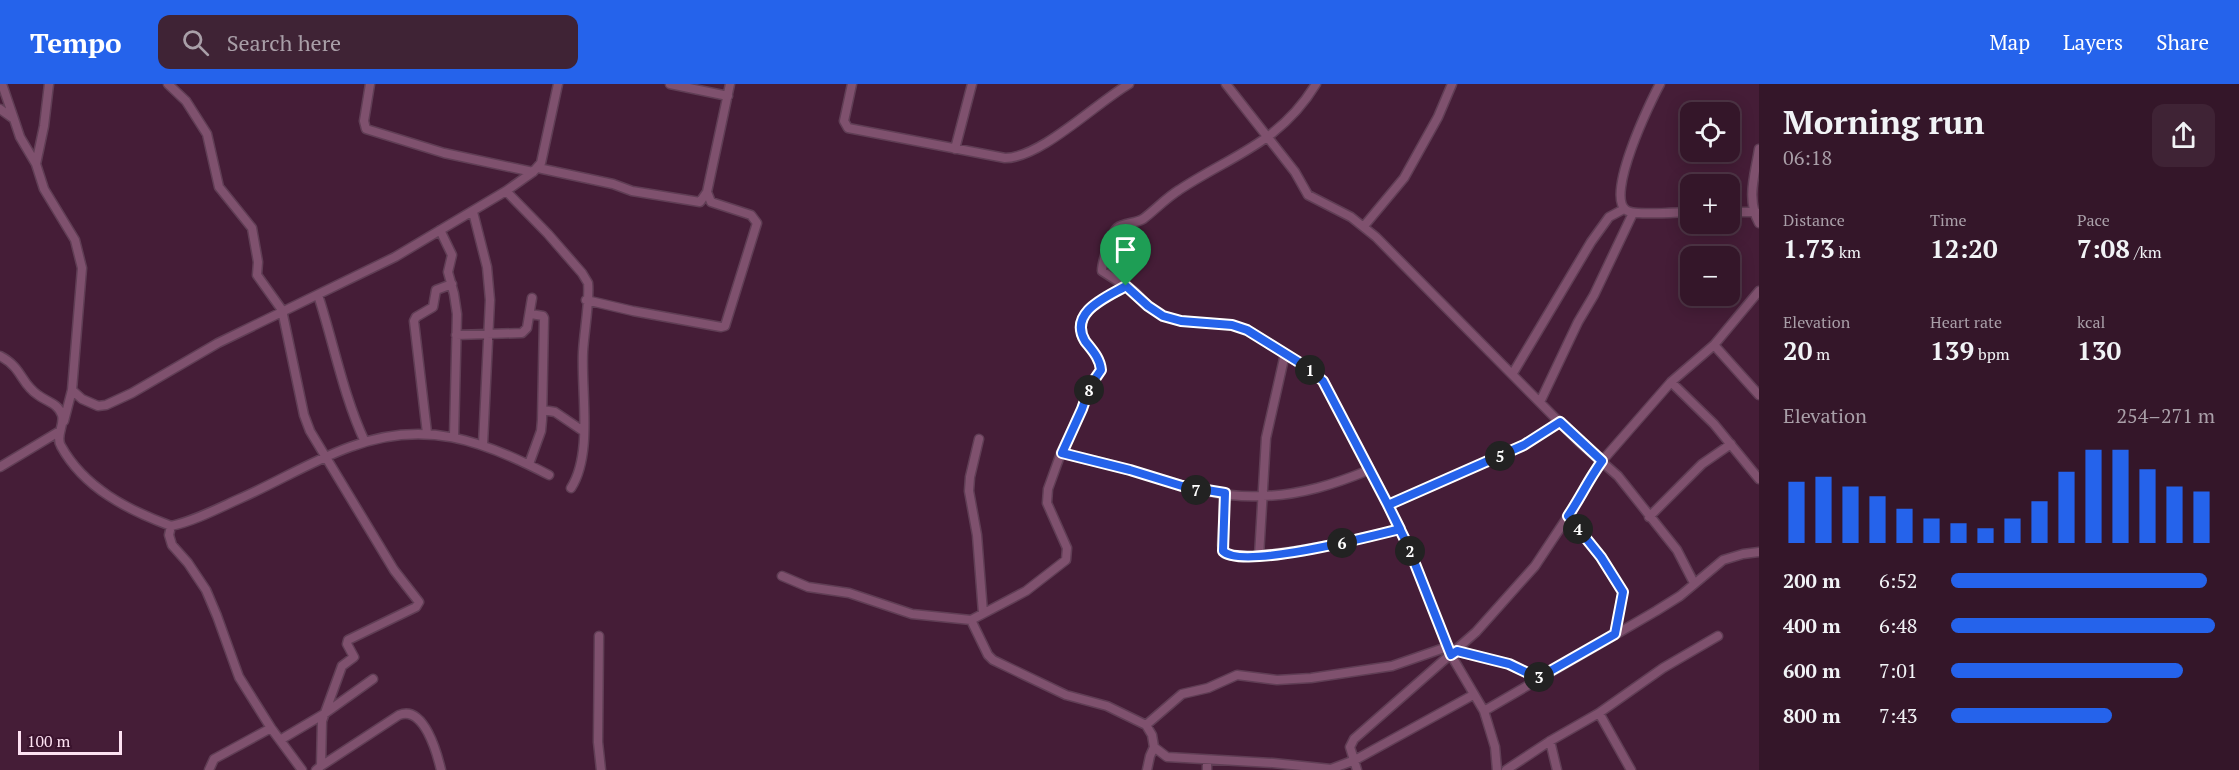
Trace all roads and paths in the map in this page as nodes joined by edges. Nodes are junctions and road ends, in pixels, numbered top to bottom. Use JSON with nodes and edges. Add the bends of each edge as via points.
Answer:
{"nodes":[{"id":1,"x":2,"y":84,"type":"edge"},
{"id":2,"x":49,"y":84,"type":"edge"},
{"id":3,"x":168,"y":84,"type":"edge"},
{"id":4,"x":370,"y":84,"type":"edge"},
{"id":5,"x":558,"y":84,"type":"edge"},
{"id":6,"x":670,"y":84,"type":"edge"},
{"id":7,"x":730,"y":84,"type":"edge"},
{"id":8,"x":852,"y":84,"type":"edge"},
{"id":9,"x":972,"y":84,"type":"edge"},
{"id":10,"x":1129,"y":84,"type":"edge"},
{"id":11,"x":1227,"y":84,"type":"edge"},
{"id":12,"x":1316,"y":84,"type":"edge"},
{"id":13,"x":1452,"y":84,"type":"edge"},
{"id":14,"x":1660,"y":84,"type":"edge"},
{"id":15,"x":728,"y":96,"type":"junction"},
{"id":16,"x":0,"y":110,"type":"edge"},
{"id":17,"x":14,"y":119,"type":"junction"},
{"id":18,"x":1268,"y":137,"type":"junction"},
{"id":19,"x":955,"y":148,"type":"junction"},
{"id":20,"x":1759,"y":149,"type":"edge"},
{"id":21,"x":36,"y":164,"type":"junction"},
{"id":22,"x":536,"y":170,"type":"junction"},
{"id":23,"x":507,"y":191,"type":"junction"},
{"id":24,"x":707,"y":192,"type":"junction"},
{"id":25,"x":1628,"y":211,"type":"junction"},
{"id":26,"x":472,"y":212,"type":"junction"},
{"id":27,"x":1680,"y":212,"type":"edge"},
{"id":28,"x":1740,"y":212,"type":"edge"},
{"id":29,"x":1756,"y":212,"type":"edge"},
{"id":30,"x":1759,"y":224,"type":"edge"},
{"id":31,"x":1364,"y":226,"type":"junction"},
{"id":32,"x":440,"y":230,"type":"junction"},
{"id":33,"x":452,"y":284,"type":"junction"},
{"id":34,"x":1126,"y":286,"type":"junction"},
{"id":35,"x":1759,"y":291,"type":"edge"},
{"id":36,"x":318,"y":295,"type":"junction"},
{"id":37,"x":532,"y":298,"type":"dead end"},
{"id":38,"x":586,"y":300,"type":"junction"},
{"id":39,"x":282,"y":310,"type":"junction"},
{"id":40,"x":531,"y":314,"type":"junction"},
{"id":41,"x":489,"y":334,"type":"junction"},
{"id":42,"x":456,"y":335,"type":"junction"},
{"id":43,"x":1714,"y":345,"type":"junction"},
{"id":44,"x":1285,"y":354,"type":"junction"},
{"id":45,"x":0,"y":356,"type":"edge"},
{"id":46,"x":1513,"y":374,"type":"junction"},
{"id":47,"x":1671,"y":382,"type":"junction"},
{"id":48,"x":72,"y":390,"type":"junction"},
{"id":49,"x":1759,"y":395,"type":"edge"},
{"id":50,"x":1540,"y":402,"type":"junction"},
{"id":51,"x":543,"y":410,"type":"junction"},
{"id":52,"x":63,"y":421,"type":"junction"},
{"id":53,"x":1560,"y":422,"type":"junction"},
{"id":54,"x":60,"y":431,"type":"junction"},
{"id":55,"x":583,"y":431,"type":"junction"},
{"id":56,"x":427,"y":433,"type":"junction"},
{"id":57,"x":454,"y":436,"type":"junction"},
{"id":58,"x":980,"y":440,"type":"dead end"},
{"id":59,"x":365,"y":442,"type":"junction"},
{"id":60,"x":483,"y":444,"type":"junction"},
{"id":61,"x":1731,"y":444,"type":"junction"},
{"id":62,"x":1062,"y":453,"type":"junction"},
{"id":63,"x":326,"y":457,"type":"junction"},
{"id":64,"x":1602,"y":461,"type":"junction"},
{"id":65,"x":529,"y":464,"type":"junction"},
{"id":66,"x":0,"y":467,"type":"edge"},
{"id":67,"x":1370,"y":470,"type":"junction"},
{"id":68,"x":549,"y":475,"type":"dead end"},
{"id":69,"x":1759,"y":479,"type":"edge"},
{"id":70,"x":571,"y":488,"type":"dead end"},
{"id":71,"x":1225,"y":493,"type":"junction"},
{"id":72,"x":1261,"y":497,"type":"junction"},
{"id":73,"x":1388,"y":505,"type":"junction"},
{"id":74,"x":1568,"y":516,"type":"junction"},
{"id":75,"x":1649,"y":517,"type":"junction"},
{"id":76,"x":171,"y":526,"type":"junction"},
{"id":77,"x":1400,"y":529,"type":"junction"},
{"id":78,"x":1759,"y":552,"type":"edge"},
{"id":79,"x":1259,"y":556,"type":"junction"},
{"id":80,"x":782,"y":576,"type":"dead end"},
{"id":81,"x":1694,"y":583,"type":"junction"},
{"id":82,"x":983,"y":613,"type":"junction"},
{"id":83,"x":971,"y":620,"type":"junction"},
{"id":84,"x":1615,"y":634,"type":"junction"},
{"id":85,"x":599,"y":636,"type":"dead end"},
{"id":86,"x":1718,"y":636,"type":"dead end"},
{"id":87,"x":1452,"y":651,"type":"junction"},
{"id":88,"x":1538,"y":678,"type":"junction"},
{"id":89,"x":373,"y":679,"type":"dead end"},
{"id":90,"x":1473,"y":695,"type":"junction"},
{"id":91,"x":1484,"y":711,"type":"junction"},
{"id":92,"x":1599,"y":713,"type":"junction"},
{"id":93,"x":324,"y":714,"type":"junction"},
{"id":94,"x":1146,"y":725,"type":"junction"},
{"id":95,"x":271,"y":728,"type":"junction"},
{"id":96,"x":280,"y":740,"type":"junction"},
{"id":97,"x":1550,"y":741,"type":"junction"},
{"id":98,"x":1155,"y":747,"type":"junction"},
{"id":99,"x":1354,"y":760,"type":"junction"},
{"id":100,"x":1207,"y":765,"type":"edge"},
{"id":101,"x":319,"y":768,"type":"edge"},
{"id":102,"x":209,"y":770,"type":"edge"},
{"id":103,"x":302,"y":770,"type":"edge"},
{"id":104,"x":441,"y":770,"type":"edge"},
{"id":105,"x":601,"y":770,"type":"edge"},
{"id":106,"x":1147,"y":770,"type":"edge"},
{"id":107,"x":1357,"y":770,"type":"edge"},
{"id":108,"x":1497,"y":770,"type":"edge"},
{"id":109,"x":1506,"y":770,"type":"edge"},
{"id":110,"x":1557,"y":770,"type":"edge"},
{"id":111,"x":1631,"y":770,"type":"edge"}],
"edges":[{"from":1,"to":17,"type":"street"},
{"from":2,"to":21,"type":"street"},
{"from":3,"to":39,"type":"street","via":[[186,101],[207,134],[219,187],[252,228],[258,277]]},
{"from":4,"to":22,"type":"street","via":[[363,121],[366,129],[444,153]]},
{"from":5,"to":22,"type":"street"},
{"from":6,"to":15,"type":"street"},
{"from":7,"to":15,"type":"street"},
{"from":8,"to":19,"type":"street","via":[[844,121],[848,128]]},
{"from":9,"to":19,"type":"street"},
{"from":10,"to":19,"type":"street","via":[[1017,158]]},
{"from":11,"to":18,"type":"street"},
{"from":12,"to":18,"type":"street","via":[[1297,111]]},
{"from":13,"to":31,"type":"street","via":[[1404,178]]},
{"from":14,"to":25,"type":"street","via":[[1622,181],[1620,195]]},
{"from":15,"to":24,"type":"street"},
{"from":16,"to":17,"type":"street"},
{"from":17,"to":21,"type":"street"},
{"from":18,"to":31,"type":"street","via":[[1308,195]]},
{"from":18,"to":34,"type":"street","via":[[1179,190],[1139,221],[1117,228],[1102,271]]},
{"from":20,"to":29,"type":"street","via":[[1751,194]]},
{"from":21,"to":48,"type":"street","via":[[44,189],[75,240],[82,268]]},
{"from":22,"to":23,"type":"street"},
{"from":22,"to":24,"type":"street","via":[[695,202],[703,200]]},
{"from":23,"to":26,"type":"street"},
{"from":23,"to":38,"type":"street","via":[[582,273],[588,283]]},
{"from":24,"to":38,"type":"street","via":[[711,202],[751,215],[757,223],[725,326]]},
{"from":25,"to":27,"type":"street"},
{"from":25,"to":46,"type":"street","via":[[1609,217],[1591,242]]},
{"from":25,"to":50,"type":"street","via":[[1594,295]]},
{"from":26,"to":32,"type":"street"},
{"from":26,"to":41,"type":"street","via":[[489,281]]},
{"from":28,"to":29,"type":"street"},
{"from":29,"to":30,"type":"street"},
{"from":31,"to":46,"type":"street"},
{"from":32,"to":33,"type":"street","via":[[452,255],[448,272]]},
{"from":32,"to":36,"type":"street"},
{"from":33,"to":42,"type":"street"},
{"from":33,"to":56,"type":"street","via":[[435,291],[433,307],[414,319]]},
{"from":34,"to":44,"type":"street","via":[[1163,316],[1232,325]]},
{"from":34,"to":62,"type":"street","via":[[1083,317],[1084,339],[1099,360],[1101,370],[1090,386]]},
{"from":35,"to":43,"type":"street"},
{"from":36,"to":39,"type":"street"},
{"from":36,"to":59,"type":"street","via":[[344,390]]},
{"from":37,"to":40,"type":"street"},
{"from":38,"to":55,"type":"street"},
{"from":39,"to":48,"type":"street","via":[[106,405],[90,404]]},
{"from":39,"to":63,"type":"street","via":[[304,415]]},
{"from":40,"to":41,"type":"street","via":[[525,332]]},
{"from":40,"to":51,"type":"street","via":[[544,318]]},
{"from":41,"to":42,"type":"street"},
{"from":41,"to":60,"type":"street"},
{"from":42,"to":57,"type":"street"},
{"from":43,"to":47,"type":"street"},
{"from":43,"to":49,"type":"street"},
{"from":44,"to":67,"type":"street","via":[[1323,381]]},
{"from":44,"to":72,"type":"street","via":[[1268,425]]},
{"from":45,"to":52,"type":"street","via":[[16,366],[37,395],[56,405]]},
{"from":46,"to":50,"type":"street"},
{"from":47,"to":61,"type":"street"},
{"from":47,"to":64,"type":"street"},
{"from":48,"to":52,"type":"street"},
{"from":50,"to":53,"type":"street"},
{"from":51,"to":55,"type":"street","via":[[555,412]]},
{"from":51,"to":65,"type":"street","via":[[541,431]]},
{"from":52,"to":54,"type":"street"},
{"from":53,"to":64,"type":"street"},
{"from":53,"to":73,"type":"street","via":[[1524,445]]},
{"from":54,"to":66,"type":"street"},
{"from":54,"to":76,"type":"street","via":[[61,446],[103,493],[137,513]]},
{"from":55,"to":70,"type":"street","via":[[582,462]]},
{"from":56,"to":57,"type":"street"},
{"from":56,"to":59,"type":"street"},
{"from":57,"to":60,"type":"street"},
{"from":58,"to":82,"type":"street","via":[[969,491]]},
{"from":59,"to":63,"type":"street"},
{"from":60,"to":65,"type":"street"},
{"from":61,"to":69,"type":"street"},
{"from":61,"to":75,"type":"street","via":[[1702,464]]},
{"from":62,"to":71,"type":"street","via":[[1182,486]]},
{"from":62,"to":82,"type":"street","via":[[1047,502],[1067,548],[1066,560],[1026,591]]},
{"from":63,"to":76,"type":"street","via":[[253,493]]},
{"from":63,"to":93,"type":"street","via":[[419,604],[348,640],[354,657],[342,666]]},
{"from":64,"to":74,"type":"street"},
{"from":64,"to":75,"type":"street"},
{"from":65,"to":68,"type":"street"},
{"from":67,"to":72,"type":"street","via":[[1321,488]]},
{"from":67,"to":73,"type":"street"},
{"from":71,"to":72,"type":"street"},
{"from":71,"to":79,"type":"street","via":[[1223,551]]},
{"from":72,"to":79,"type":"street"},
{"from":73,"to":77,"type":"street"},
{"from":74,"to":84,"type":"street","via":[[1623,592]]},
{"from":74,"to":87,"type":"street","via":[[1535,566]]},
{"from":75,"to":81,"type":"street","via":[[1677,550]]},
{"from":76,"to":95,"type":"street","via":[[171,545],[206,590],[239,677]]},
{"from":77,"to":79,"type":"street","via":[[1324,547]]},
{"from":77,"to":87,"type":"street"},
{"from":78,"to":81,"type":"street","via":[[1723,560]]},
{"from":80,"to":83,"type":"street","via":[[808,587],[849,592],[912,614]]},
{"from":81,"to":84,"type":"street","via":[[1664,606]]},
{"from":82,"to":83,"type":"street"},
{"from":83,"to":94,"type":"street","via":[[988,655],[1005,667]]},
{"from":84,"to":88,"type":"street"},
{"from":85,"to":105,"type":"street"},
{"from":86,"to":92,"type":"street","via":[[1663,668]]},
{"from":87,"to":88,"type":"street","via":[[1509,664]]},
{"from":87,"to":90,"type":"street"},
{"from":87,"to":94,"type":"street","via":[[1392,666],[1291,681],[1231,676],[1208,688],[1182,694]]},
{"from":87,"to":99,"type":"street","via":[[1354,739],[1350,747]]},
{"from":88,"to":91,"type":"street"},
{"from":89,"to":93,"type":"street"},
{"from":90,"to":91,"type":"street"},
{"from":90,"to":99,"type":"street"},
{"from":91,"to":108,"type":"street"},
{"from":92,"to":97,"type":"street"},
{"from":92,"to":111,"type":"street"},
{"from":93,"to":96,"type":"street"},
{"from":93,"to":101,"type":"street"},
{"from":94,"to":98,"type":"street"},
{"from":95,"to":96,"type":"street"},
{"from":95,"to":102,"type":"street","via":[[214,759]]},
{"from":96,"to":103,"type":"street"},
{"from":97,"to":109,"type":"street"},
{"from":97,"to":110,"type":"street"},
{"from":98,"to":100,"type":"street","via":[[1167,757]]},
{"from":98,"to":106,"type":"street"},
{"from":99,"to":100,"type":"street","via":[[1331,769],[1273,763]]},
{"from":99,"to":107,"type":"street"},
{"from":101,"to":104,"type":"street","via":[[408,712],[422,723]]}]}
